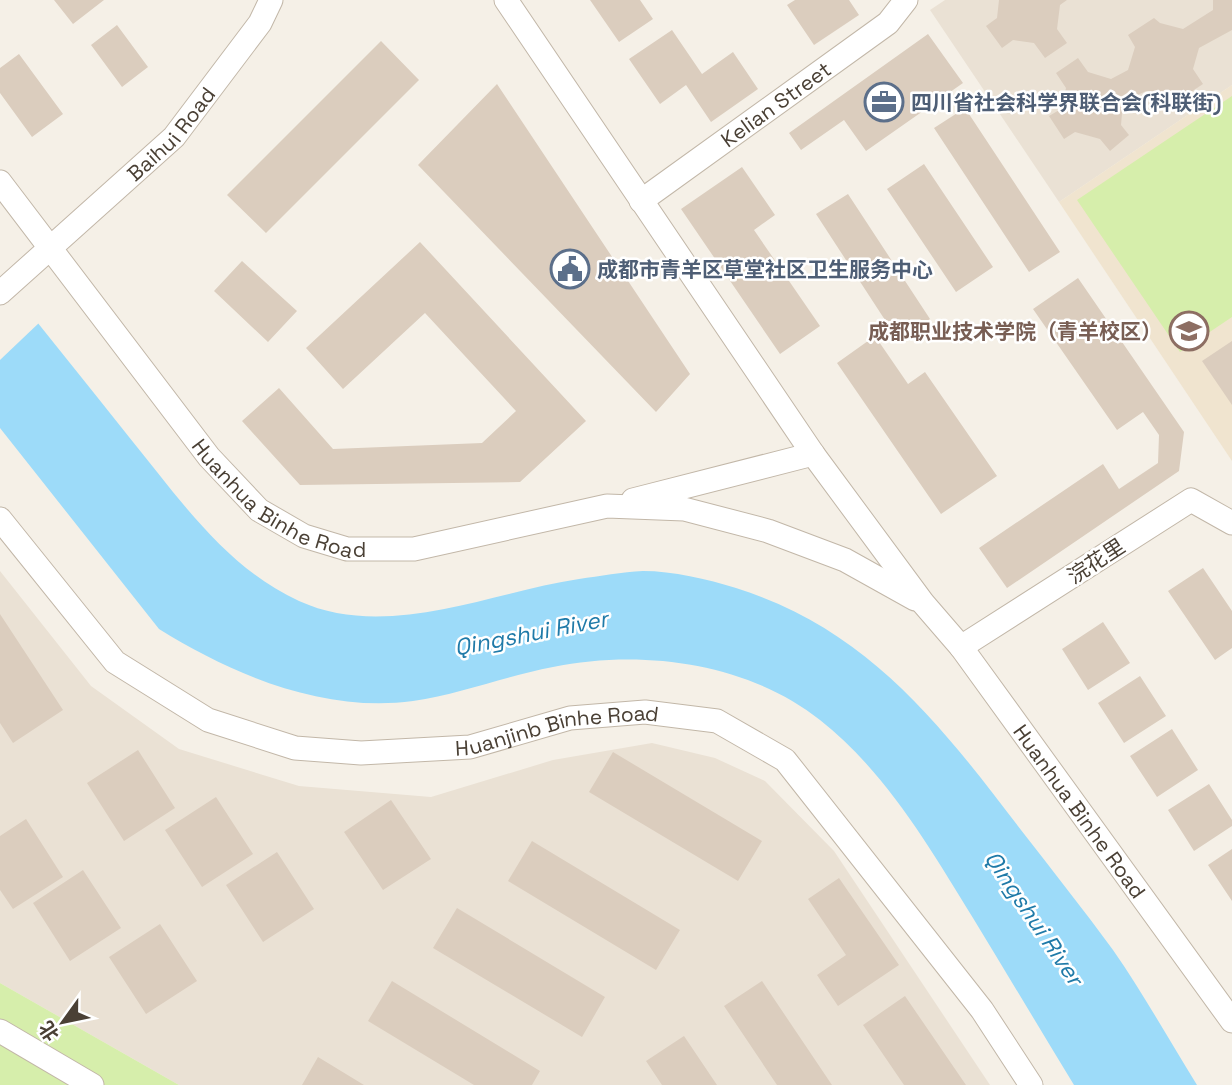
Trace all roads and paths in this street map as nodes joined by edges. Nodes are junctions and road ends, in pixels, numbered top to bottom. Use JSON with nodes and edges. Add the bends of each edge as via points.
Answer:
{"nodes":[{"id":1,"x":271,"y":0,"type":"edge"},
{"id":2,"x":506,"y":0,"type":"edge"},
{"id":3,"x":905,"y":0,"type":"edge"},
{"id":4,"x":0,"y":182,"type":"edge"},
{"id":5,"x":641,"y":201,"type":"junction"},
{"id":6,"x":50,"y":246,"type":"junction"},
{"id":7,"x":7,"y":286,"type":"edge"},
{"id":8,"x":813,"y":454,"type":"junction"},
{"id":9,"x":607,"y":506,"type":"junction"},
{"id":10,"x":0,"y":519,"type":"edge"},
{"id":11,"x":1232,"y":523,"type":"edge"},
{"id":12,"x":923,"y":603,"type":"junction"},
{"id":13,"x":961,"y":647,"type":"junction"},
{"id":14,"x":1232,"y":1021,"type":"edge"},
{"id":15,"x":0,"y":1031,"type":"edge"},
{"id":16,"x":92,"y":1085,"type":"edge"},
{"id":17,"x":1031,"y":1085,"type":"edge"}],
"edges":[{"from":1,"to":6,"type":"street","name":"Baihui Road","via":[[260,23],[174,137]]},
{"from":2,"to":5,"type":"street","name":"Huanhua Binhe Road"},
{"from":3,"to":5,"type":"street","name":"Kelian Street","via":[[888,23]]},
{"from":4,"to":6,"type":"street","name":"Huanhua Binhe Road"},
{"from":5,"to":8,"type":"street","name":"Huanhua Binhe Road"},
{"from":6,"to":7,"type":"street","name":"Baihui Road"},
{"from":6,"to":9,"type":"street","name":"Huanhua Binhe Road","via":[[209,457],[259,510],[304,536],[347,549],[414,549]]},
{"from":8,"to":9,"type":"street","name":"Huanhua Binhe Road"},
{"from":8,"to":12,"type":"street","name":"Huanhua Binhe Road"},
{"from":9,"to":12,"type":"street","name":"Huanhua Binhe Road","via":[[684,509],[768,531],[845,560]]},
{"from":10,"to":17,"type":"street","name":"Huanjinb Binhe Road","via":[[114,662],[208,720],[295,747],[361,753],[470,747],[570,718],[645,712],[717,721],[785,760],[982,1010]]},
{"from":11,"to":13,"type":"street","name":"浣花里","via":[[1191,500]]},
{"from":12,"to":13,"type":"street","name":"Huanhua Binhe Road"},
{"from":13,"to":14,"type":"street","name":"Huanhua Binhe Road"},
{"from":15,"to":16,"type":"street"}]}
